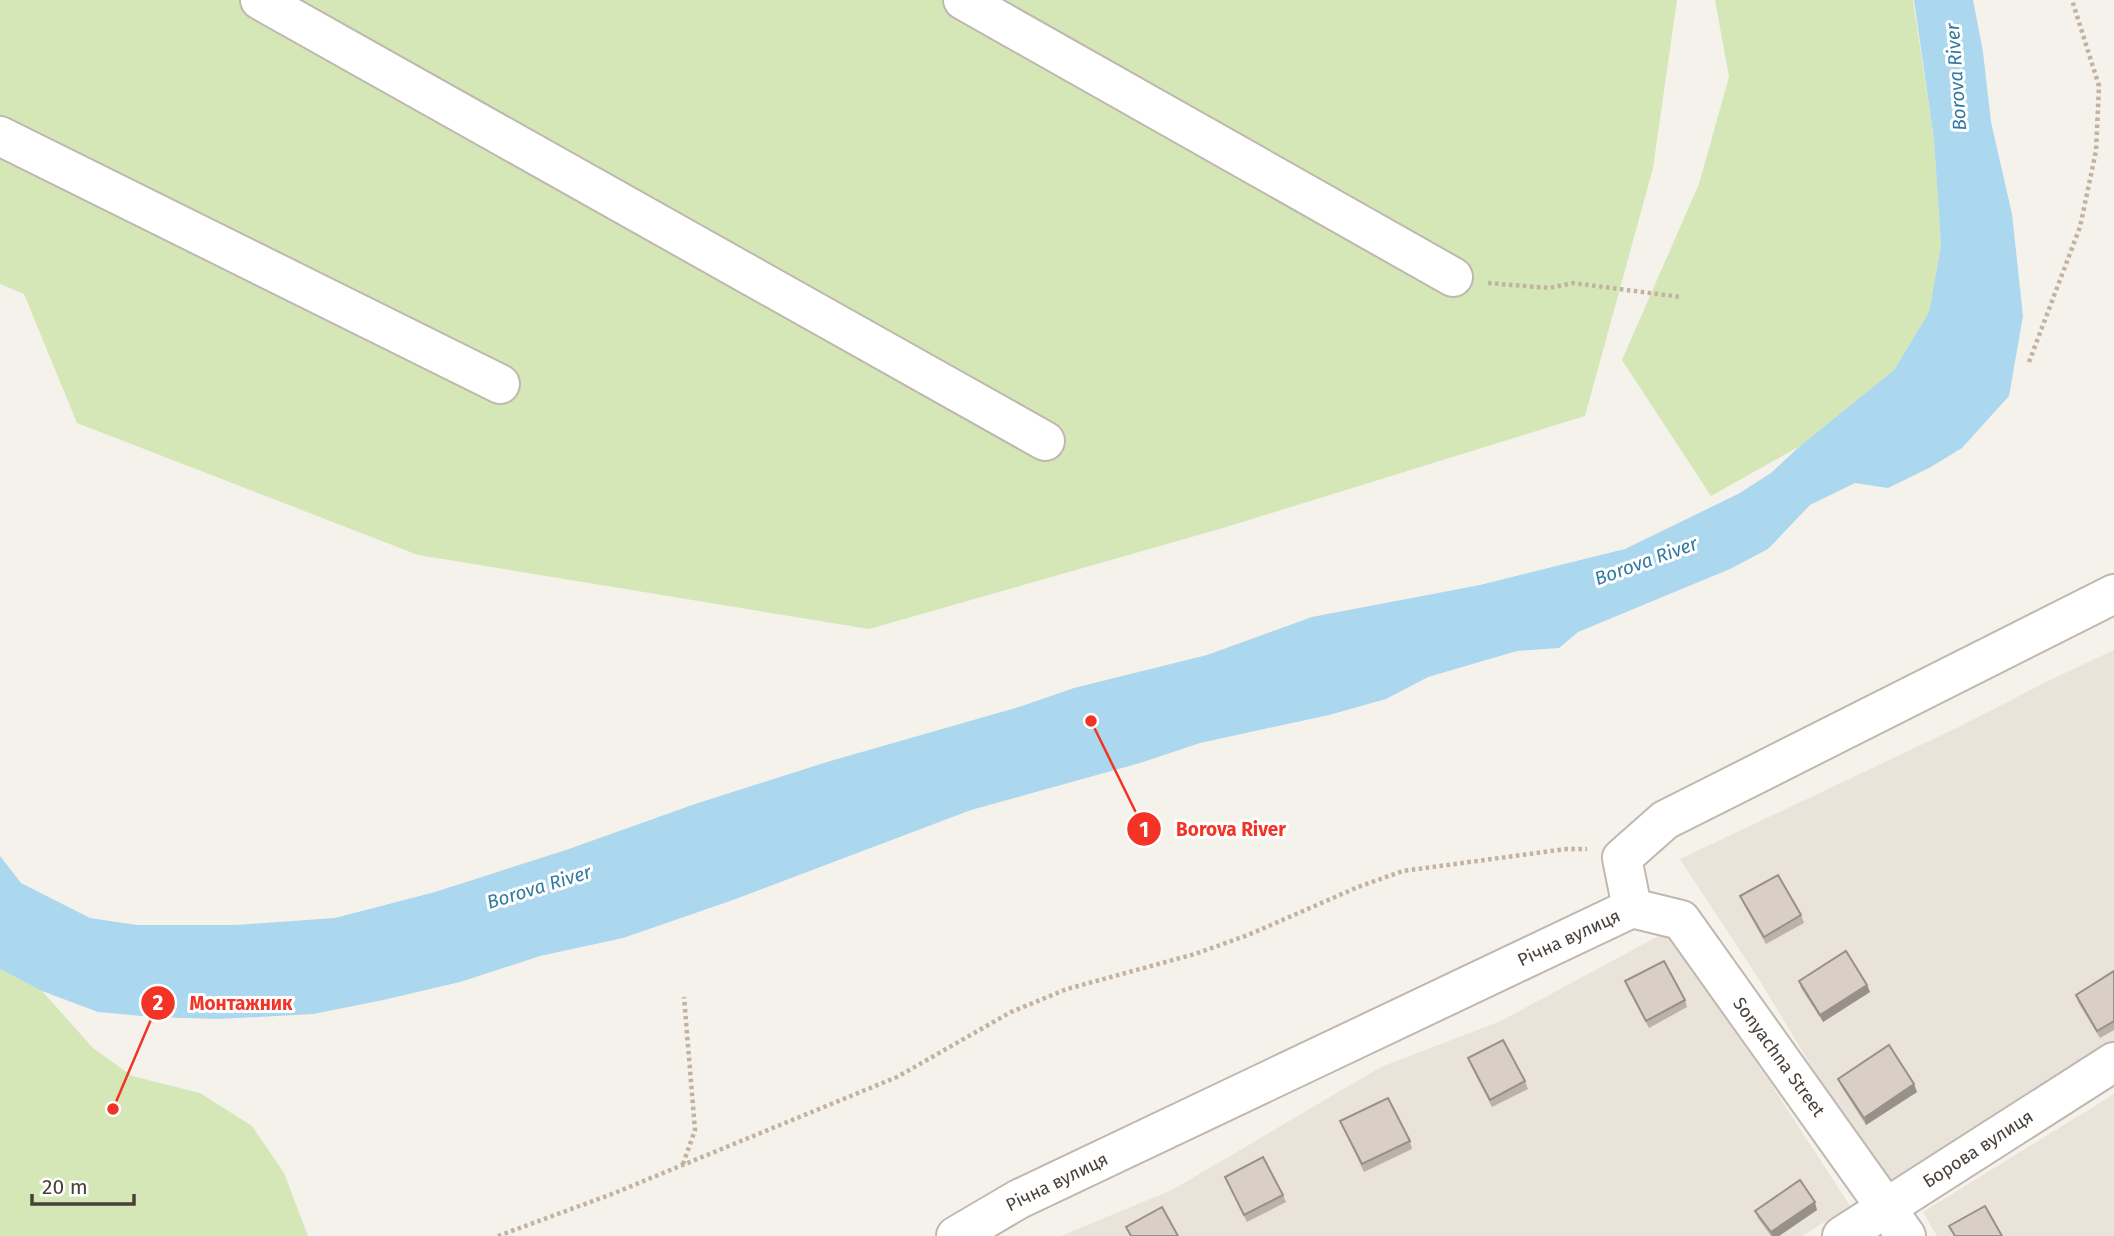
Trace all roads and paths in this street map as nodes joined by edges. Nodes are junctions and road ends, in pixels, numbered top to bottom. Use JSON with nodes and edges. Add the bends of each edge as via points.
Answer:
{"nodes":[{"id":1,"x":260,"y":0,"type":"edge"},
{"id":2,"x":963,"y":0,"type":"edge"},
{"id":3,"x":2072,"y":0,"type":"edge"},
{"id":4,"x":0,"y":136,"type":"edge"},
{"id":5,"x":1453,"y":277,"type":"joint"},
{"id":6,"x":1682,"y":297,"type":"dead end"},
{"id":7,"x":2029,"y":362,"type":"dead end"},
{"id":8,"x":500,"y":384,"type":"dead end"},
{"id":9,"x":1045,"y":441,"type":"dead end"},
{"id":10,"x":2114,"y":594,"type":"edge"},
{"id":11,"x":1622,"y":858,"type":"junction"},
{"id":12,"x":1632,"y":908,"type":"junction"},
{"id":13,"x":684,"y":997,"type":"dead end"},
{"id":14,"x":2114,"y":1062,"type":"edge"},
{"id":15,"x":683,"y":1165,"type":"junction"},
{"id":16,"x":1896,"y":1222,"type":"edge"},
{"id":17,"x":498,"y":1236,"type":"edge"},
{"id":18,"x":956,"y":1236,"type":"edge"},
{"id":19,"x":1842,"y":1236,"type":"edge"}],
"edges":[{"from":1,"to":9,"type":"street"},
{"from":2,"to":5,"type":"street"},
{"from":3,"to":7,"type":"path","via":[[2099,86],[2096,151],[2080,227]]},
{"from":4,"to":8,"type":"street"},
{"from":5,"to":6,"type":"path","via":[[1524,287],[1573,283]]},
{"from":10,"to":11,"type":"street","via":[[1665,820]]},
{"from":11,"to":12,"type":"street","name":"Річна вулиця"},
{"from":11,"to":15,"type":"path","via":[[1596,849],[1566,849],[1403,871],[1195,954],[1067,989],[1011,1013],[897,1077]]},
{"from":12,"to":16,"type":"street","name":"Sonyachna Street","via":[[1681,920]]},
{"from":12,"to":18,"type":"street","name":"Річна вулиця","via":[[1020,1199]]},
{"from":13,"to":15,"type":"path","via":[[695,1130]]},
{"from":14,"to":16,"type":"street","name":"Борова вулиця"},
{"from":15,"to":17,"type":"path"},
{"from":16,"to":19,"type":"street","name":"Борова вулиця"}]}
